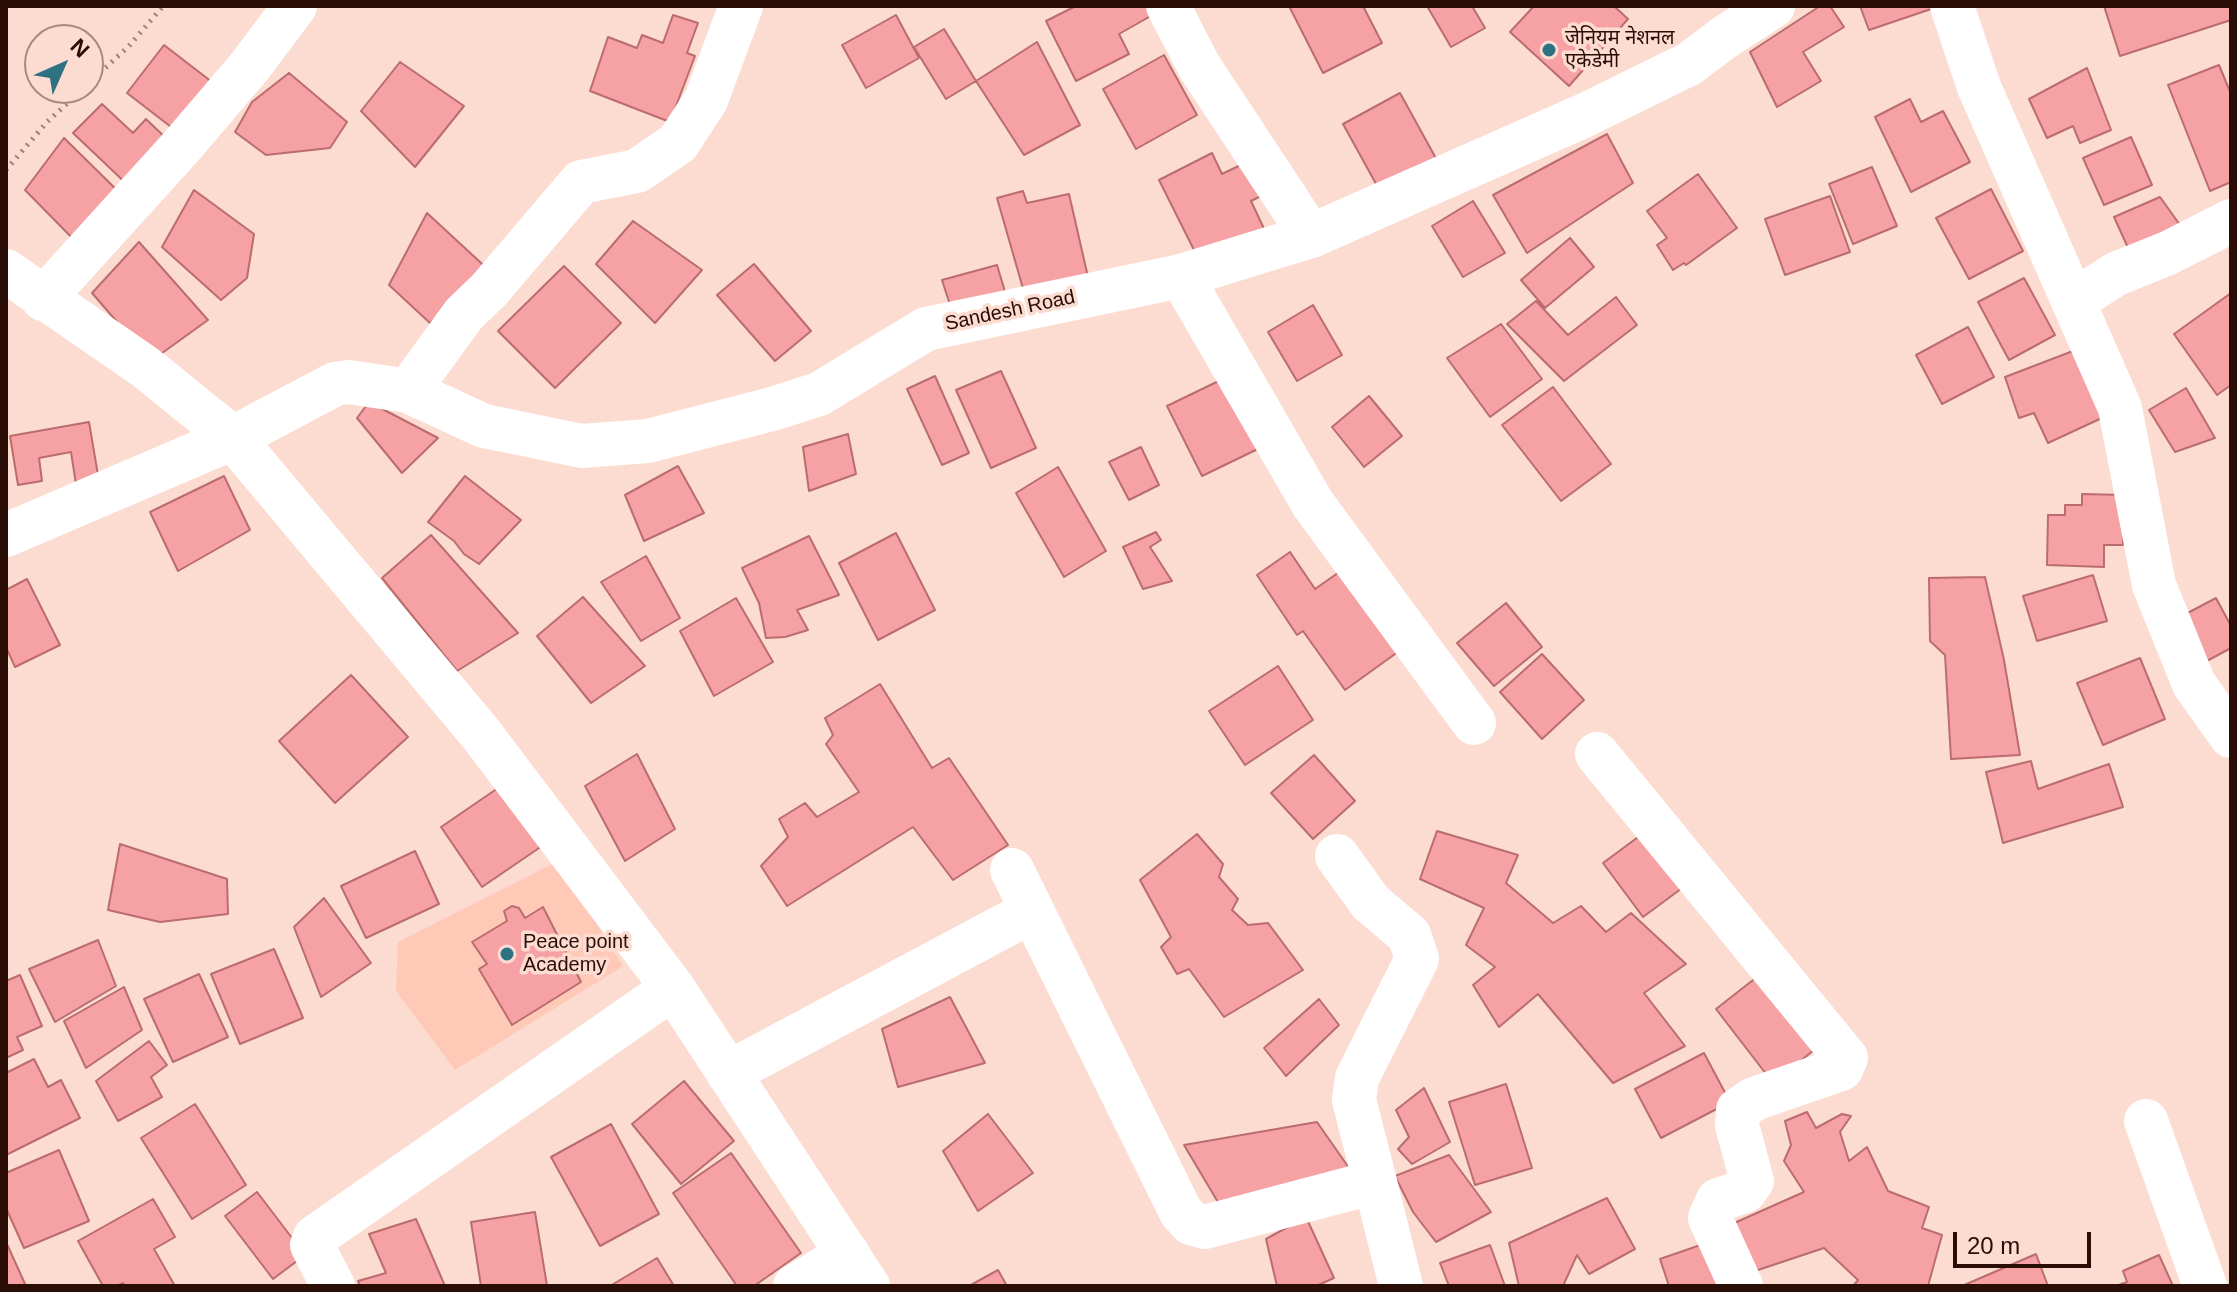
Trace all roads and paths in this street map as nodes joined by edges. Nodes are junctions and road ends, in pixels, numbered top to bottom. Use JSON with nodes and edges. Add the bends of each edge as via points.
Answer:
{"nodes":[{"id":1,"x":163,"y":6,"type":"edge"},
{"id":2,"x":295,"y":6,"type":"edge"},
{"id":3,"x":741,"y":6,"type":"edge"},
{"id":4,"x":1168,"y":6,"type":"edge"},
{"id":5,"x":1773,"y":6,"type":"edge"},
{"id":6,"x":1952,"y":6,"type":"edge"},
{"id":7,"x":104,"y":69,"type":"edge"},
{"id":8,"x":66,"y":104,"type":"edge"},
{"id":9,"x":6,"y":170,"type":"edge"},
{"id":10,"x":2231,"y":221,"type":"edge"},
{"id":11,"x":1311,"y":236,"type":"junction"},
{"id":12,"x":6,"y":271,"type":"edge"},
{"id":13,"x":1181,"y":276,"type":"junction"},
{"id":14,"x":43,"y":299,"type":"junction"},
{"id":15,"x":2074,"y":301,"type":"junction"},
{"id":16,"x":408,"y":391,"type":"junction"},
{"id":17,"x":233,"y":438,"type":"junction"},
{"id":18,"x":6,"y":535,"type":"edge"},
{"id":19,"x":1474,"y":723,"type":"dead end"},
{"id":20,"x":2231,"y":736,"type":"edge"},
{"id":21,"x":1597,"y":754,"type":"dead end"},
{"id":22,"x":1337,"y":856,"type":"dead end"},
{"id":23,"x":1012,"y":870,"type":"dead end"},
{"id":24,"x":1032,"y":911,"type":"junction"},
{"id":25,"x":673,"y":988,"type":"junction"},
{"id":26,"x":728,"y":1073,"type":"junction"},
{"id":27,"x":2146,"y":1121,"type":"dead end"},
{"id":28,"x":1375,"y":1182,"type":"junction"},
{"id":29,"x":858,"y":1270,"type":"edge"},
{"id":30,"x":333,"y":1286,"type":"edge"},
{"id":31,"x":795,"y":1286,"type":"edge"},
{"id":32,"x":1401,"y":1286,"type":"edge"},
{"id":33,"x":1741,"y":1286,"type":"edge"},
{"id":34,"x":2205,"y":1286,"type":"edge"}],
"edges":[{"from":1,"to":7,"type":"path"},
{"from":2,"to":14,"type":"street","via":[[190,137]]},
{"from":3,"to":16,"type":"street","via":[[706,100],[678,143],[637,171],[581,182],[464,314]]},
{"from":4,"to":11,"type":"street","via":[[1199,66]]},
{"from":5,"to":11,"type":"street","name":"Sandesh Road","via":[[1689,64]]},
{"from":6,"to":15,"type":"street","via":[[1979,87]]},
{"from":8,"to":9,"type":"path"},
{"from":10,"to":15,"type":"street","via":[[2116,274]]},
{"from":11,"to":13,"type":"street","name":"Sandesh Road"},
{"from":12,"to":14,"type":"street"},
{"from":13,"to":16,"type":"street","name":"Sandesh Road","via":[[926,329],[819,394],[648,441],[582,446],[484,426]]},
{"from":13,"to":19,"type":"street","via":[[1313,504]]},
{"from":14,"to":17,"type":"street","via":[[145,367]]},
{"from":15,"to":20,"type":"street","via":[[2120,408],[2154,585],[2194,684]]},
{"from":16,"to":17,"type":"street","name":"Sandesh Road","via":[[335,384]]},
{"from":17,"to":18,"type":"street","name":"Sandesh Road"},
{"from":17,"to":25,"type":"street","via":[[481,734]]},
{"from":21,"to":33,"type":"street","via":[[1846,1058],[1841,1069],[1754,1099],[1738,1110],[1752,1181],[1745,1191],[1718,1200],[1710,1218]]},
{"from":22,"to":28,"type":"street","via":[[1371,903],[1409,935],[1417,959],[1357,1078],[1354,1100]]},
{"from":23,"to":24,"type":"street"},
{"from":24,"to":26,"type":"street"},
{"from":24,"to":28,"type":"street","via":[[1191,1223],[1205,1227]]},
{"from":25,"to":26,"type":"street"},
{"from":25,"to":30,"type":"street","via":[[315,1237],[312,1245]]},
{"from":26,"to":29,"type":"street"},
{"from":27,"to":34,"type":"street"},
{"from":28,"to":32,"type":"street"},
{"from":29,"to":31,"type":"street"}]}
